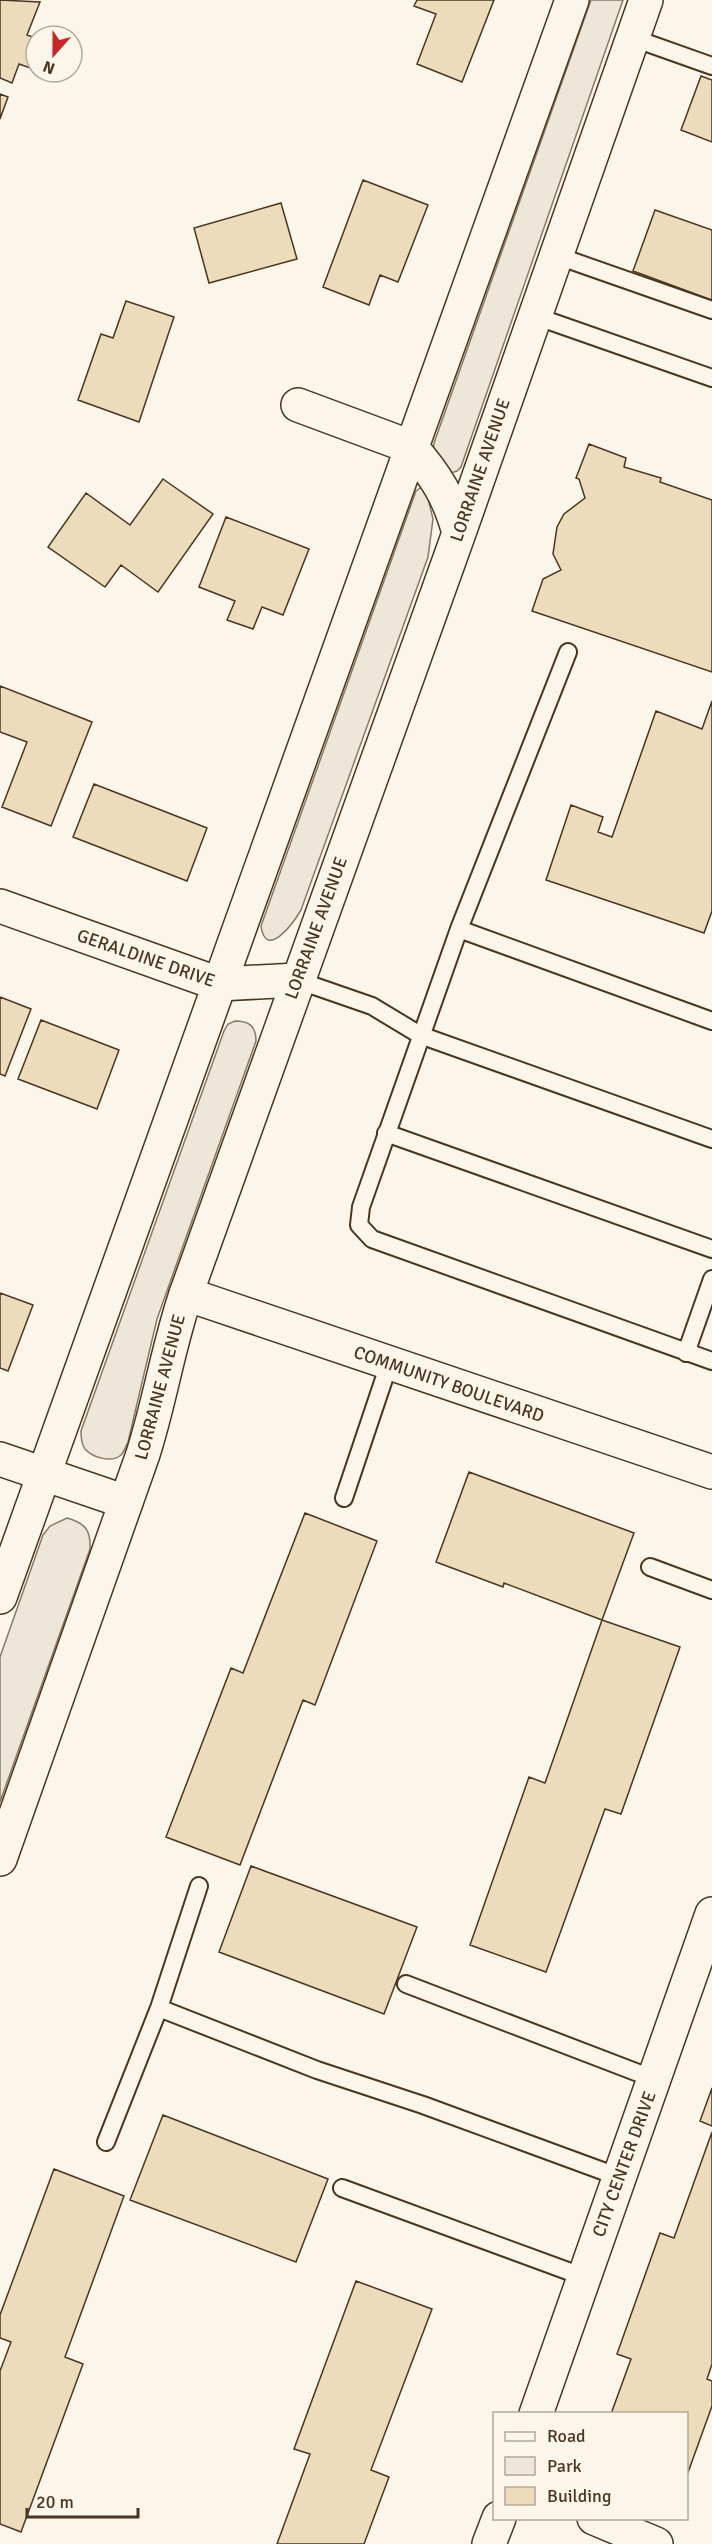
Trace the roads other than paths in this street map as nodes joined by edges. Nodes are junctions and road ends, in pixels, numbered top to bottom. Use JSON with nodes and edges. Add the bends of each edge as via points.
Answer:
{"nodes":[{"id":1,"x":572,"y":0,"type":"edge"},
{"id":2,"x":646,"y":0,"type":"edge"},
{"id":3,"x":633,"y":38,"type":"junction"},
{"id":4,"x":712,"y":66,"type":"edge"},
{"id":5,"x":555,"y":255,"type":"junction"},
{"id":6,"x":712,"y":310,"type":"edge"},
{"id":7,"x":535,"y":316,"type":"junction"},
{"id":8,"x":712,"y":378,"type":"edge"},
{"id":9,"x":298,"y":405,"type":"dead end"},
{"id":10,"x":411,"y":447,"type":"junction"},
{"id":11,"x":459,"y":533,"type":"junction"},
{"id":12,"x":568,"y":652,"type":"dead end"},
{"id":13,"x":0,"y":906,"type":"edge"},
{"id":14,"x":459,"y":930,"type":"junction"},
{"id":15,"x":297,"y":980,"type":"junction"},
{"id":16,"x":219,"y":984,"type":"junction"},
{"id":17,"x":712,"y":1021,"type":"edge"},
{"id":18,"x":420,"y":1035,"type":"junction"},
{"id":19,"x":386,"y":1133,"type":"junction"},
{"id":20,"x":712,"y":1139,"type":"edge"},
{"id":21,"x":712,"y":1249,"type":"edge"},
{"id":22,"x":712,"y":1279,"type":"edge"},
{"id":23,"x":186,"y":1294,"type":"junction"},
{"id":24,"x":686,"y":1353,"type":"junction"},
{"id":25,"x":712,"y":1361,"type":"edge"},
{"id":26,"x":389,"y":1364,"type":"junction"},
{"id":27,"x":0,"y":1459,"type":"edge"},
{"id":28,"x":712,"y":1472,"type":"edge"},
{"id":29,"x":44,"y":1474,"type":"junction"},
{"id":30,"x":344,"y":1498,"type":"dead end"},
{"id":31,"x":126,"y":1502,"type":"junction"},
{"id":32,"x":650,"y":1567,"type":"dead end"},
{"id":33,"x":712,"y":1590,"type":"edge"},
{"id":34,"x":0,"y":1597,"type":"edge"},
{"id":35,"x":0,"y":1859,"type":"edge"},
{"id":36,"x":199,"y":1886,"type":"dead end"},
{"id":37,"x":712,"y":1914,"type":"edge"},
{"id":38,"x":406,"y":1984,"type":"dead end"},
{"id":39,"x":159,"y":2008,"type":"junction"},
{"id":40,"x":654,"y":2079,"type":"junction"},
{"id":41,"x":106,"y":2142,"type":"dead end"},
{"id":42,"x":619,"y":2177,"type":"junction"},
{"id":43,"x":342,"y":2188,"type":"dead end"},
{"id":44,"x":584,"y":2277,"type":"junction"},
{"id":45,"x":537,"y":2412,"type":"edge"},
{"id":46,"x":498,"y":2520,"type":"edge"},
{"id":47,"x":599,"y":2520,"type":"edge"},
{"id":48,"x":489,"y":2544,"type":"edge"},
{"id":49,"x":656,"y":2544,"type":"edge"}],
"edges":[{"from":1,"to":10,"type":"street"},
{"from":2,"to":3,"type":"street","name":"LORRAINE AVENUE"},
{"from":3,"to":4,"type":"lane"},
{"from":3,"to":5,"type":"street","name":"LORRAINE AVENUE"},
{"from":5,"to":6,"type":"lane"},
{"from":5,"to":7,"type":"street","name":"LORRAINE AVENUE"},
{"from":7,"to":8,"type":"lane"},
{"from":7,"to":11,"type":"street","name":"LORRAINE AVENUE"},
{"from":9,"to":10,"type":"street"},
{"from":10,"to":11,"type":"street","via":[[451,505]]},
{"from":10,"to":16,"type":"street"},
{"from":11,"to":15,"type":"street","name":"LORRAINE AVENUE"},
{"from":12,"to":14,"type":"lane"},
{"from":13,"to":16,"type":"street","name":"GERALDINE DRIVE"},
{"from":14,"to":17,"type":"lane"},
{"from":14,"to":18,"type":"lane"},
{"from":15,"to":16,"type":"street","name":"GERALDINE DRIVE"},
{"from":15,"to":18,"type":"lane","via":[[372,1006]]},
{"from":15,"to":23,"type":"street","name":"LORRAINE AVENUE"},
{"from":16,"to":29,"type":"street"},
{"from":18,"to":19,"type":"lane"},
{"from":18,"to":20,"type":"lane"},
{"from":19,"to":21,"type":"lane"},
{"from":19,"to":24,"type":"lane","via":[[361,1208],[359,1225],[372,1239]]},
{"from":22,"to":24,"type":"lane"},
{"from":23,"to":26,"type":"street","name":"COMMUNITY BOULEVARD"},
{"from":23,"to":31,"type":"street","name":"LORRAINE AVENUE","via":[[152,1425]]},
{"from":24,"to":25,"type":"lane"},
{"from":26,"to":28,"type":"street","name":"COMMUNITY BOULEVARD"},
{"from":26,"to":30,"type":"lane"},
{"from":27,"to":29,"type":"street"},
{"from":29,"to":31,"type":"street"},
{"from":29,"to":34,"type":"street"},
{"from":31,"to":35,"type":"street","name":"LORRAINE AVENUE"},
{"from":32,"to":33,"type":"lane"},
{"from":36,"to":39,"type":"lane"},
{"from":37,"to":40,"type":"street","name":"CITY CENTER DRIVE"},
{"from":38,"to":40,"type":"lane"},
{"from":39,"to":41,"type":"lane"},
{"from":39,"to":42,"type":"lane","via":[[317,2070]]},
{"from":40,"to":42,"type":"street","name":"CITY CENTER DRIVE"},
{"from":42,"to":44,"type":"street","name":"CITY CENTER DRIVE"},
{"from":43,"to":44,"type":"lane"},
{"from":44,"to":45,"type":"street","name":"CITY CENTER DRIVE"},
{"from":46,"to":48,"type":"street"},
{"from":47,"to":49,"type":"street"}]}
